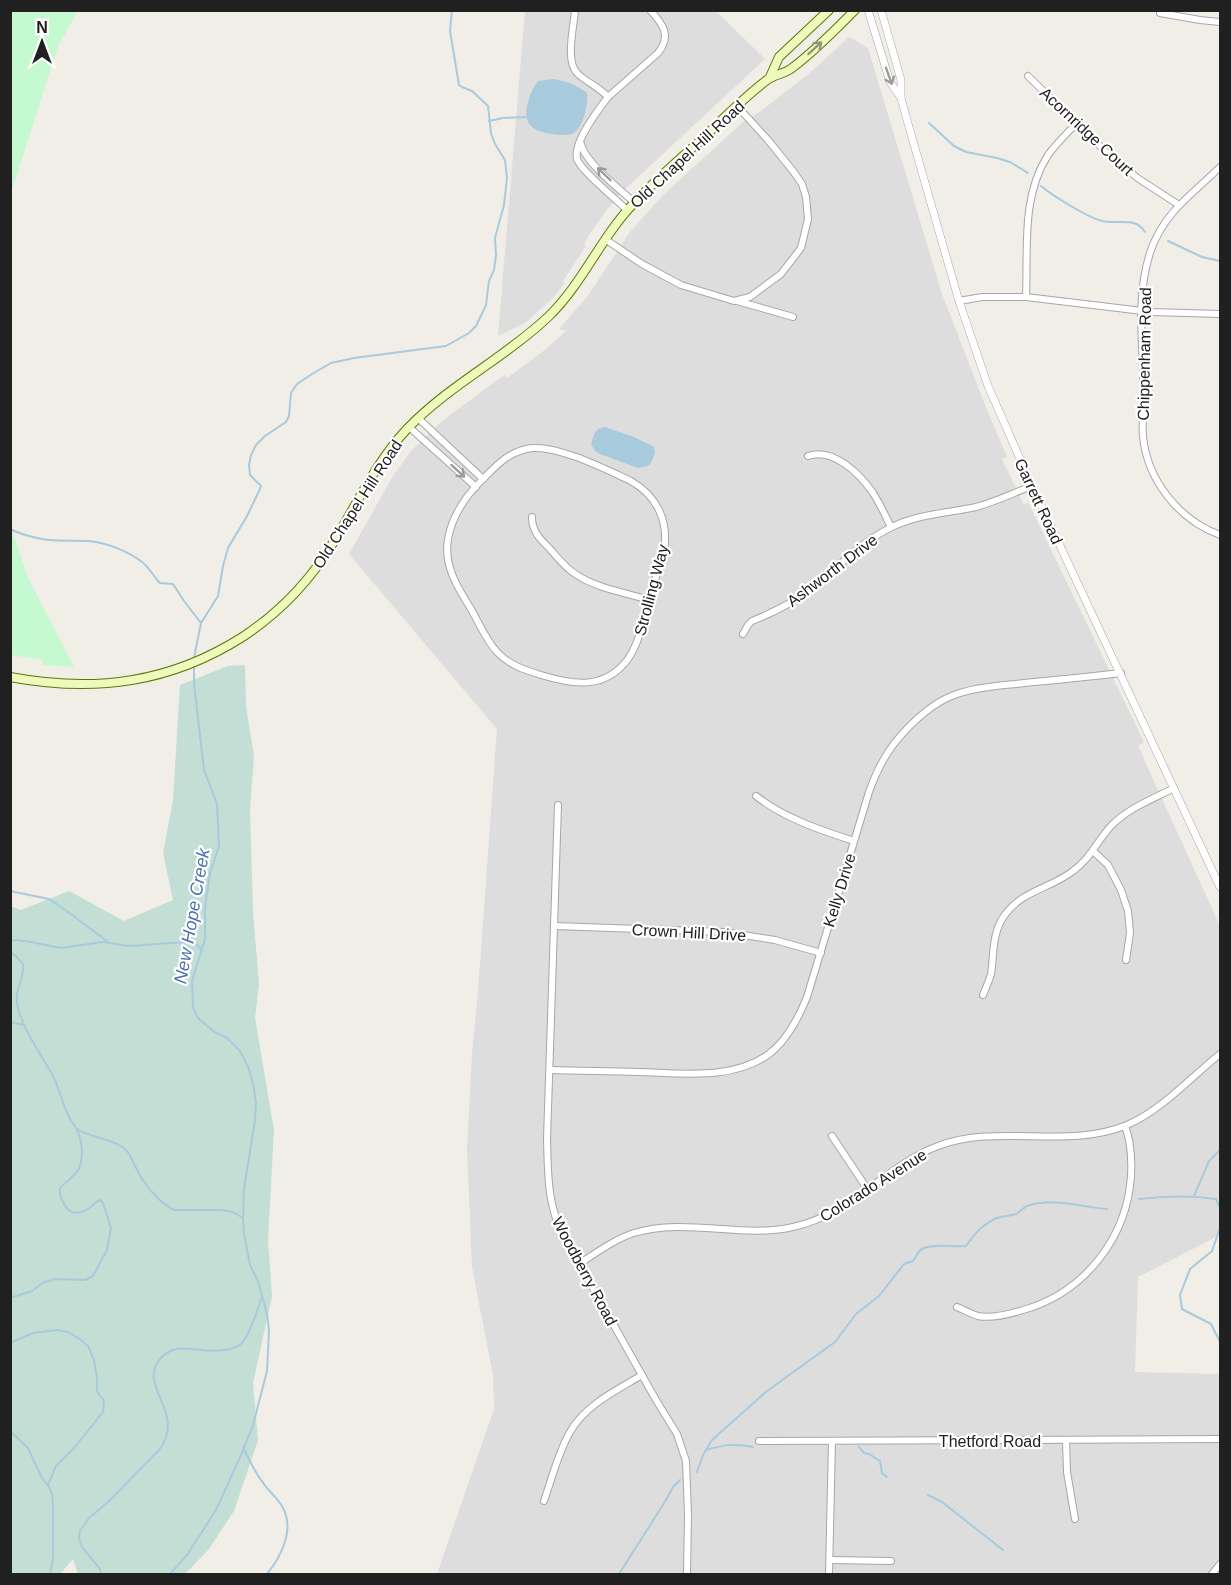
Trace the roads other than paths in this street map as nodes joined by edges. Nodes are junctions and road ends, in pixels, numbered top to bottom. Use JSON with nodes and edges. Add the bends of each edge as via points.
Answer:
{"nodes":[{"id":1,"x":575,"y":10,"type":"edge"},
{"id":2,"x":650,"y":10,"type":"edge"},
{"id":3,"x":829,"y":10,"type":"edge"},
{"id":4,"x":855,"y":10,"type":"edge"},
{"id":5,"x":868,"y":10,"type":"edge"},
{"id":6,"x":881,"y":10,"type":"edge"},
{"id":7,"x":1160,"y":13,"type":"dead end"},
{"id":8,"x":1221,"y":22,"type":"edge"},
{"id":9,"x":1028,"y":76,"type":"dead end"},
{"id":10,"x":770,"y":77,"type":"junction"},
{"id":11,"x":608,"y":97,"type":"junction"},
{"id":12,"x":901,"y":98,"type":"junction"},
{"id":13,"x":737,"y":106,"type":"junction"},
{"id":14,"x":1076,"y":124,"type":"junction"},
{"id":15,"x":580,"y":142,"type":"junction"},
{"id":16,"x":1221,"y":166,"type":"edge"},
{"id":17,"x":634,"y":202,"type":"junction"},
{"id":18,"x":1179,"y":205,"type":"junction"},
{"id":19,"x":627,"y":210,"type":"junction"},
{"id":20,"x":605,"y":239,"type":"junction"},
{"id":21,"x":1026,"y":297,"type":"junction"},
{"id":22,"x":737,"y":300,"type":"junction"},
{"id":23,"x":959,"y":301,"type":"junction"},
{"id":24,"x":1142,"y":311,"type":"junction"},
{"id":25,"x":1221,"y":314,"type":"edge"},
{"id":26,"x":793,"y":317,"type":"dead end"},
{"id":27,"x":418,"y":418,"type":"junction"},
{"id":28,"x":409,"y":428,"type":"junction"},
{"id":29,"x":450,"y":448,"type":"junction"},
{"id":30,"x":808,"y":456,"type":"dead end"},
{"id":31,"x":443,"y":457,"type":"junction"},
{"id":32,"x":483,"y":479,"type":"junction"},
{"id":33,"x":1032,"y":486,"type":"junction"},
{"id":34,"x":476,"y":487,"type":"junction"},
{"id":35,"x":532,"y":517,"type":"dead end"},
{"id":36,"x":891,"y":527,"type":"junction"},
{"id":37,"x":1221,"y":535,"type":"edge"},
{"id":38,"x":649,"y":600,"type":"junction"},
{"id":39,"x":743,"y":634,"type":"dead end"},
{"id":40,"x":1121,"y":673,"type":"junction"},
{"id":41,"x":10,"y":677,"type":"edge"},
{"id":42,"x":1174,"y":788,"type":"junction"},
{"id":43,"x":756,"y":796,"type":"dead end"},
{"id":44,"x":558,"y":805,"type":"dead end"},
{"id":45,"x":854,"y":841,"type":"junction"},
{"id":46,"x":1093,"y":851,"type":"junction"},
{"id":47,"x":1221,"y":887,"type":"edge"},
{"id":48,"x":555,"y":926,"type":"junction"},
{"id":49,"x":821,"y":952,"type":"junction"},
{"id":50,"x":1126,"y":960,"type":"dead end"},
{"id":51,"x":983,"y":995,"type":"dead end"},
{"id":52,"x":1221,"y":1054,"type":"edge"},
{"id":53,"x":550,"y":1070,"type":"junction"},
{"id":54,"x":1125,"y":1126,"type":"junction"},
{"id":55,"x":832,"y":1136,"type":"dead end"},
{"id":56,"x":868,"y":1190,"type":"junction"},
{"id":57,"x":579,"y":1264,"type":"junction"},
{"id":58,"x":957,"y":1307,"type":"dead end"},
{"id":59,"x":642,"y":1375,"type":"junction"},
{"id":60,"x":1221,"y":1439,"type":"edge"},
{"id":61,"x":1066,"y":1440,"type":"junction"},
{"id":62,"x":759,"y":1441,"type":"dead end"},
{"id":63,"x":832,"y":1441,"type":"junction"},
{"id":64,"x":544,"y":1501,"type":"dead end"},
{"id":65,"x":1075,"y":1519,"type":"dead end"},
{"id":66,"x":830,"y":1560,"type":"junction"},
{"id":67,"x":891,"y":1561,"type":"dead end"},
{"id":68,"x":1221,"y":1564,"type":"edge"},
{"id":69,"x":687,"y":1575,"type":"edge"},
{"id":70,"x":830,"y":1575,"type":"edge"},
{"id":71,"x":1212,"y":1575,"type":"edge"}],
"edges":[{"from":1,"to":11,"type":"street","via":[[572,65]]},
{"from":2,"to":11,"type":"street","via":[[664,30],[663,46]]},
{"from":3,"to":10,"type":"main road","name":"Old Chapel Hill Road","via":[[779,57]]},
{"from":10,"to":4,"type":"main road","name":"Old Chapel Hill Road","one_way":true,"via":[[790,70]]},
{"from":5,"to":12,"type":"street","name":"Garrett Road","one_way":true,"via":[[890,82]]},
{"from":6,"to":12,"type":"street","name":"Garrett Road","via":[[901,80]]},
{"from":7,"to":8,"type":"street"},
{"from":9,"to":14,"type":"street","name":"Acornridge Court"},
{"from":10,"to":13,"type":"main road","name":"Old Chapel Hill Road"},
{"from":11,"to":15,"type":"street"},
{"from":12,"to":23,"type":"street","name":"Garrett Road"},
{"from":13,"to":17,"type":"main road","name":"Old Chapel Hill Road"},
{"from":13,"to":22,"type":"street","via":[[802,184],[808,212],[801,248],[788,266],[750,297]]},
{"from":14,"to":18,"type":"street","name":"Acornridge Court","via":[[1108,155]]},
{"from":14,"to":21,"type":"street","via":[[1047,156],[1031,194]]},
{"from":17,"to":15,"type":"street","one_way":true,"via":[[585,155]]},
{"from":15,"to":19,"type":"street","via":[[579,164]]},
{"from":16,"to":18,"type":"street","name":"Chippenham Road"},
{"from":17,"to":19,"type":"main road","name":"Old Chapel Hill Road"},
{"from":18,"to":24,"type":"street","name":"Chippenham Road","via":[[1160,230],[1151,251]]},
{"from":19,"to":20,"type":"main road","name":"Old Chapel Hill Road"},
{"from":20,"to":22,"type":"street","via":[[681,285]]},
{"from":20,"to":27,"type":"main road","name":"Old Chapel Hill Road","via":[[549,315]]},
{"from":21,"to":23,"type":"street"},
{"from":21,"to":24,"type":"street"},
{"from":22,"to":26,"type":"street"},
{"from":23,"to":33,"type":"street","name":"Garrett Road","via":[[988,386]]},
{"from":24,"to":25,"type":"street"},
{"from":24,"to":37,"type":"street","name":"Chippenham Road","via":[[1143,435],[1149,461],[1177,508]]},
{"from":27,"to":28,"type":"main road","name":"Old Chapel Hill Road"},
{"from":27,"to":29,"type":"street"},
{"from":28,"to":31,"type":"street"},
{"from":28,"to":41,"type":"main road","name":"Old Chapel Hill Road","via":[[390,449],[313,572],[294,594],[244,636],[196,662],[124,682],[84,685]]},
{"from":29,"to":31,"type":"street"},
{"from":29,"to":32,"type":"street"},
{"from":30,"to":36,"type":"street","via":[[830,456],[853,472],[873,493]]},
{"from":31,"to":34,"type":"street","one_way":true},
{"from":32,"to":34,"type":"street","name":"Strolling Way"},
{"from":32,"to":38,"type":"street","name":"Strolling Way","via":[[509,455],[539,447],[563,452],[639,486],[660,510],[665,533],[664,551]]},
{"from":33,"to":36,"type":"street","name":"Ashworth Drive","via":[[993,502]]},
{"from":33,"to":40,"type":"street","name":"Garrett Road"},
{"from":34,"to":38,"type":"street","name":"Strolling Way","via":[[451,525],[447,544],[449,566],[492,645],[511,663],[573,683],[605,678],[633,650]]},
{"from":35,"to":38,"type":"street","via":[[536,534],[577,575]]},
{"from":36,"to":39,"type":"street","name":"Ashworth Drive","via":[[793,602],[752,621]]},
{"from":40,"to":42,"type":"street","name":"Garrett Road"},
{"from":40,"to":45,"type":"street","name":"Kelly Drive","via":[[993,687],[959,693],[939,702],[898,737],[888,751],[873,782]]},
{"from":42,"to":46,"type":"street","via":[[1113,823]]},
{"from":42,"to":47,"type":"street","name":"Garrett Road"},
{"from":43,"to":45,"type":"street","via":[[807,825]]},
{"from":44,"to":48,"type":"street","name":"Woodberry Road"},
{"from":45,"to":49,"type":"street","name":"Kelly Drive"},
{"from":46,"to":50,"type":"street","via":[[1108,865],[1128,910]]},
{"from":46,"to":51,"type":"street","via":[[1075,870],[1030,893],[1004,916],[997,930]]},
{"from":48,"to":49,"type":"street","name":"Crown Hill Drive","via":[[724,932]]},
{"from":48,"to":53,"type":"street","name":"Woodberry Road"},
{"from":49,"to":53,"type":"street","name":"Kelly Drive","via":[[800,1013],[771,1053],[759,1060],[729,1070],[697,1074]]},
{"from":52,"to":54,"type":"street","name":"Colorado Avenue","via":[[1145,1116]]},
{"from":53,"to":57,"type":"street","name":"Woodberry Road","via":[[551,1203],[557,1224]]},
{"from":54,"to":56,"type":"street","name":"Colorado Avenue","via":[[1083,1136],[962,1138],[922,1153]]},
{"from":54,"to":58,"type":"street","via":[[1131,1156],[1126,1206],[1110,1244],[1088,1272],[1053,1298],[1016,1312],[979,1316]]},
{"from":55,"to":56,"type":"street"},
{"from":56,"to":57,"type":"street","name":"Colorado Avenue","via":[[810,1223],[778,1230],[654,1229],[624,1237]]},
{"from":57,"to":59,"type":"street","name":"Woodberry Road"},
{"from":59,"to":64,"type":"street","via":[[601,1401],[575,1424]]},
{"from":59,"to":69,"type":"street","name":"Woodberry Road","via":[[677,1434],[686,1461]]},
{"from":60,"to":61,"type":"street","name":"Thetford Road"},
{"from":61,"to":63,"type":"street","name":"Thetford Road"},
{"from":61,"to":65,"type":"street"},
{"from":62,"to":63,"type":"street","name":"Thetford Road"},
{"from":63,"to":66,"type":"street"},
{"from":66,"to":67,"type":"street"},
{"from":66,"to":70,"type":"street"},
{"from":68,"to":71,"type":"street"}]}
